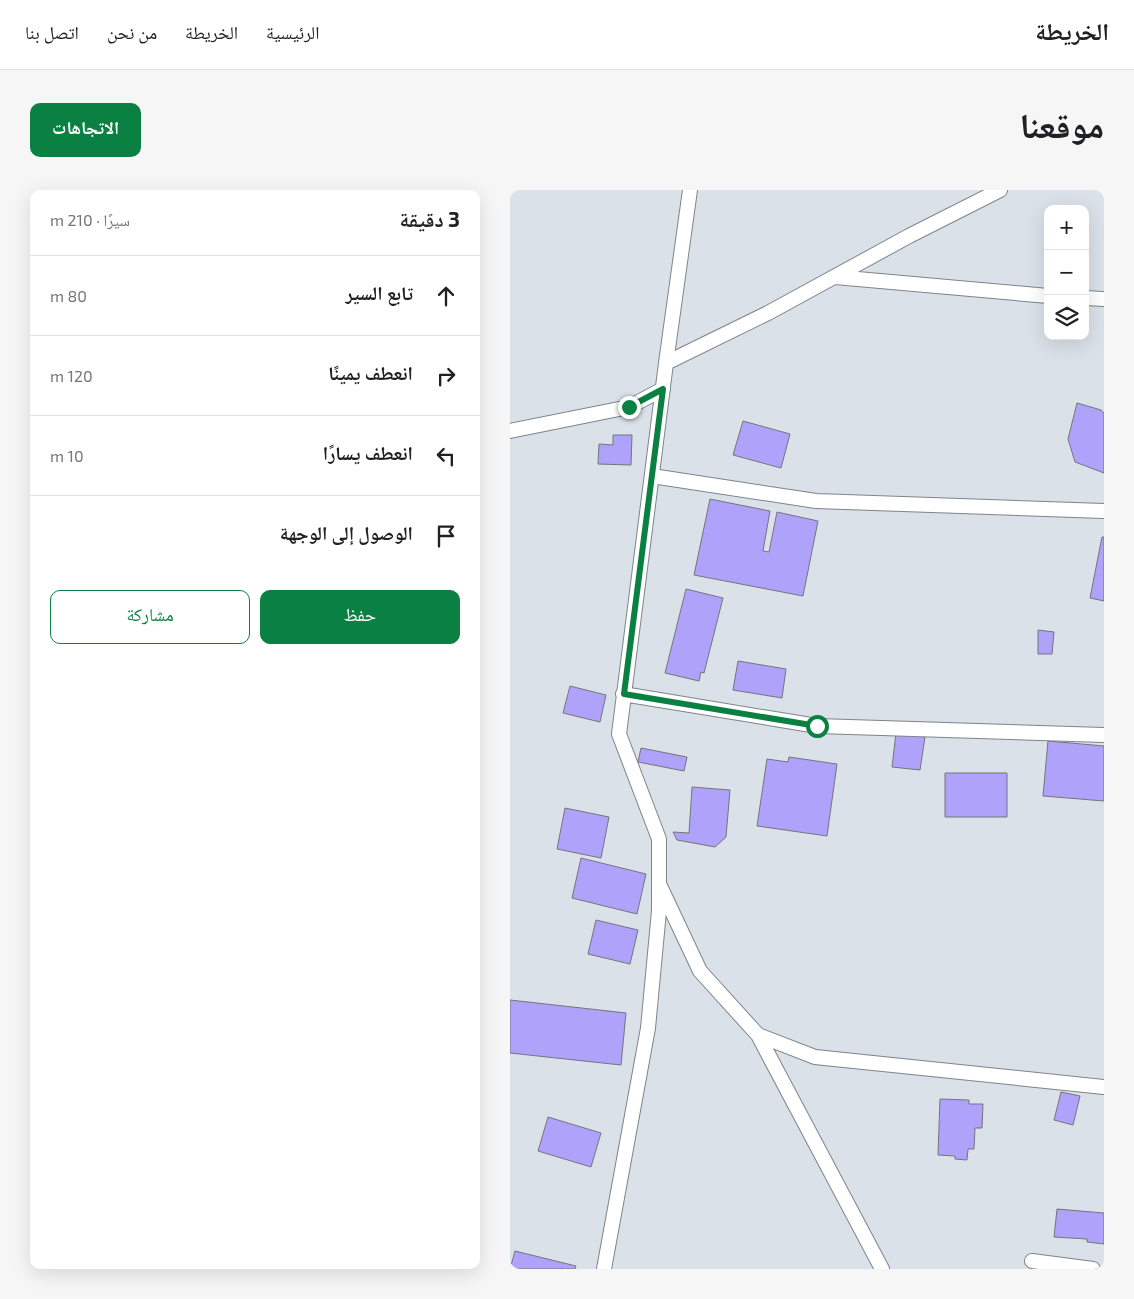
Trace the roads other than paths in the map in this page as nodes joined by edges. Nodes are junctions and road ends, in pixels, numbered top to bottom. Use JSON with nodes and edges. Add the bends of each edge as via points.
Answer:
{"nodes":[{"id":1,"x":690,"y":190,"type":"edge"},
{"id":2,"x":1000,"y":190,"type":"edge"},
{"id":3,"x":835,"y":277,"type":"junction"},
{"id":4,"x":1044,"y":296,"type":"edge"},
{"id":5,"x":1089,"y":298,"type":"edge"},
{"id":6,"x":1104,"y":299,"type":"edge"},
{"id":7,"x":666,"y":363,"type":"junction"},
{"id":8,"x":663,"y":389,"type":"junction"},
{"id":9,"x":510,"y":431,"type":"edge"},
{"id":10,"x":652,"y":476,"type":"junction"},
{"id":11,"x":1104,"y":511,"type":"edge"},
{"id":12,"x":624,"y":694,"type":"junction"},
{"id":13,"x":1104,"y":735,"type":"edge"},
{"id":14,"x":659,"y":882,"type":"junction"},
{"id":15,"x":758,"y":1035,"type":"junction"},
{"id":16,"x":1104,"y":1086,"type":"edge"},
{"id":17,"x":1032,"y":1261,"type":"dead end"},
{"id":18,"x":604,"y":1269,"type":"edge"},
{"id":19,"x":882,"y":1269,"type":"edge"},
{"id":20,"x":1093,"y":1269,"type":"edge"}],
"edges":[{"from":1,"to":7,"type":"street"},
{"from":2,"to":3,"type":"street"},
{"from":3,"to":4,"type":"street"},
{"from":3,"to":7,"type":"street"},
{"from":5,"to":6,"type":"street"},
{"from":7,"to":8,"type":"street"},
{"from":8,"to":9,"type":"street","via":[[629,407]]},
{"from":8,"to":10,"type":"street"},
{"from":10,"to":11,"type":"street","via":[[816,501]]},
{"from":10,"to":12,"type":"street"},
{"from":12,"to":13,"type":"street","via":[[817,726]]},
{"from":12,"to":14,"type":"street","via":[[619,734],[659,839]]},
{"from":14,"to":15,"type":"street","via":[[700,971]]},
{"from":14,"to":18,"type":"street","via":[[648,1028]]},
{"from":15,"to":16,"type":"street","via":[[815,1056]]},
{"from":15,"to":19,"type":"street"},
{"from":17,"to":20,"type":"street"}]}
